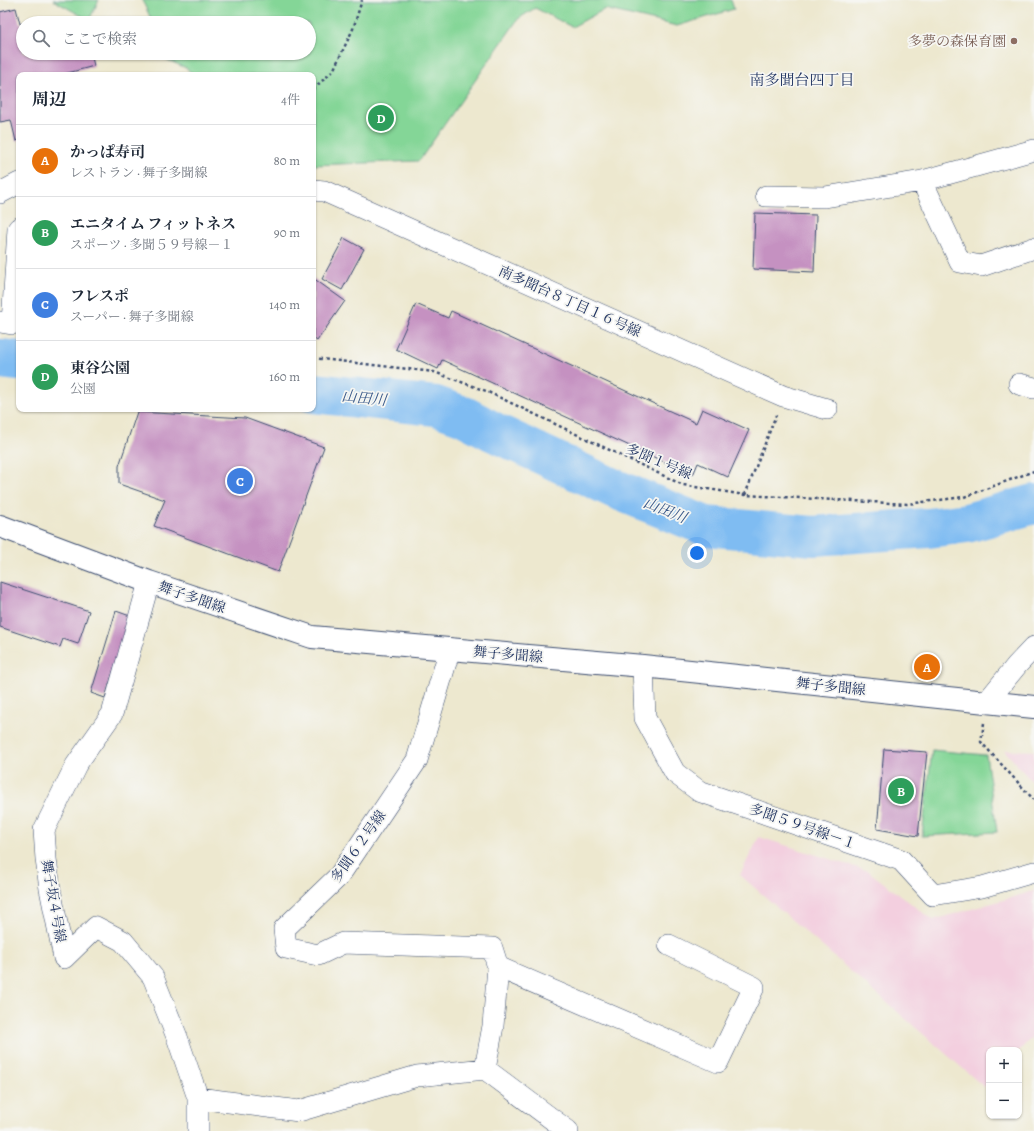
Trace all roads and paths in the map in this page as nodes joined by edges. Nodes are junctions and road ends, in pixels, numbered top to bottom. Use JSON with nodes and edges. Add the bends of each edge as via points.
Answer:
{"nodes":[{"id":1,"x":362,"y":0,"type":"edge"},
{"id":2,"x":316,"y":85,"type":"edge"},
{"id":3,"x":1034,"y":150,"type":"edge"},
{"id":4,"x":922,"y":180,"type":"junction"},
{"id":5,"x":16,"y":185,"type":"edge"},
{"id":6,"x":316,"y":190,"type":"edge"},
{"id":7,"x":0,"y":193,"type":"edge"},
{"id":8,"x":766,"y":196,"type":"dead end"},
{"id":9,"x":1034,"y":248,"type":"edge"},
{"id":10,"x":16,"y":261,"type":"edge"},
{"id":11,"x":0,"y":322,"type":"edge"},
{"id":12,"x":316,"y":358,"type":"edge"},
{"id":13,"x":783,"y":396,"type":"junction"},
{"id":14,"x":828,"y":409,"type":"dead end"},
{"id":15,"x":1034,"y":472,"type":"edge"},
{"id":16,"x":745,"y":495,"type":"junction"},
{"id":17,"x":0,"y":526,"type":"edge"},
{"id":18,"x":149,"y":582,"type":"junction"},
{"id":19,"x":1034,"y":648,"type":"edge"},
{"id":20,"x":450,"y":649,"type":"junction"},
{"id":21,"x":643,"y":666,"type":"junction"},
{"id":22,"x":986,"y":703,"type":"junction"},
{"id":23,"x":1034,"y":707,"type":"edge"},
{"id":24,"x":1034,"y":800,"type":"edge"},
{"id":25,"x":1034,"y":872,"type":"edge"},
{"id":26,"x":669,"y":945,"type":"dead end"},
{"id":27,"x":495,"y":958,"type":"junction"},
{"id":28,"x":485,"y":1069,"type":"junction"},
{"id":29,"x":198,"y":1098,"type":"junction"},
{"id":30,"x":198,"y":1131,"type":"edge"},
{"id":31,"x":568,"y":1131,"type":"edge"}],
"edges":[{"from":1,"to":2,"type":"path","via":[[353,29],[333,71]]},
{"from":3,"to":4,"type":"street"},
{"from":4,"to":8,"type":"street","via":[[825,197]]},
{"from":4,"to":9,"type":"street","via":[[960,262],[981,266]]},
{"from":5,"to":7,"type":"street"},
{"from":6,"to":13,"type":"street","name":"南多聞台８丁目１６号線","via":[[324,191]]},
{"from":10,"to":11,"type":"street","via":[[12,324]]},
{"from":12,"to":16,"type":"path","name":"多聞１号線","via":[[434,372],[486,391],[683,485]]},
{"from":13,"to":14,"type":"street","name":"南多聞台８丁目１６号線"},
{"from":13,"to":16,"type":"path"},
{"from":15,"to":16,"type":"path","name":"多聞１号線","via":[[964,496],[907,504]]},
{"from":17,"to":18,"type":"street","name":"舞子多聞線"},
{"from":18,"to":20,"type":"street","name":"舞子多聞線","via":[[312,637]]},
{"from":18,"to":29,"type":"street","name":"舞子坂４号線","via":[[112,714],[76,765],[44,830],[46,859],[64,958],[96,927],[123,941],[153,977]]},
{"from":19,"to":22,"type":"street","via":[[1016,665]]},
{"from":20,"to":21,"type":"street","name":"舞子多聞線"},
{"from":20,"to":27,"type":"street","name":"多聞６２号線","via":[[417,760],[339,876],[284,929],[286,948],[318,955],[343,943]]},
{"from":21,"to":22,"type":"street","name":"舞子多聞線"},
{"from":21,"to":25,"type":"street","name":"多聞５９号線－１","via":[[645,718],[675,773],[699,791],[901,860],[933,895],[982,886]]},
{"from":22,"to":23,"type":"street","name":"舞子多聞線"},
{"from":22,"to":24,"type":"path","via":[[981,742]]},
{"from":26,"to":27,"type":"street","via":[[754,987],[718,1062]]},
{"from":27,"to":28,"type":"street","via":[[493,1026]]},
{"from":28,"to":29,"type":"street","via":[[417,1076],[299,1111]]},
{"from":28,"to":31,"type":"street"},
{"from":29,"to":30,"type":"street","name":"舞子坂４号線"}]}
